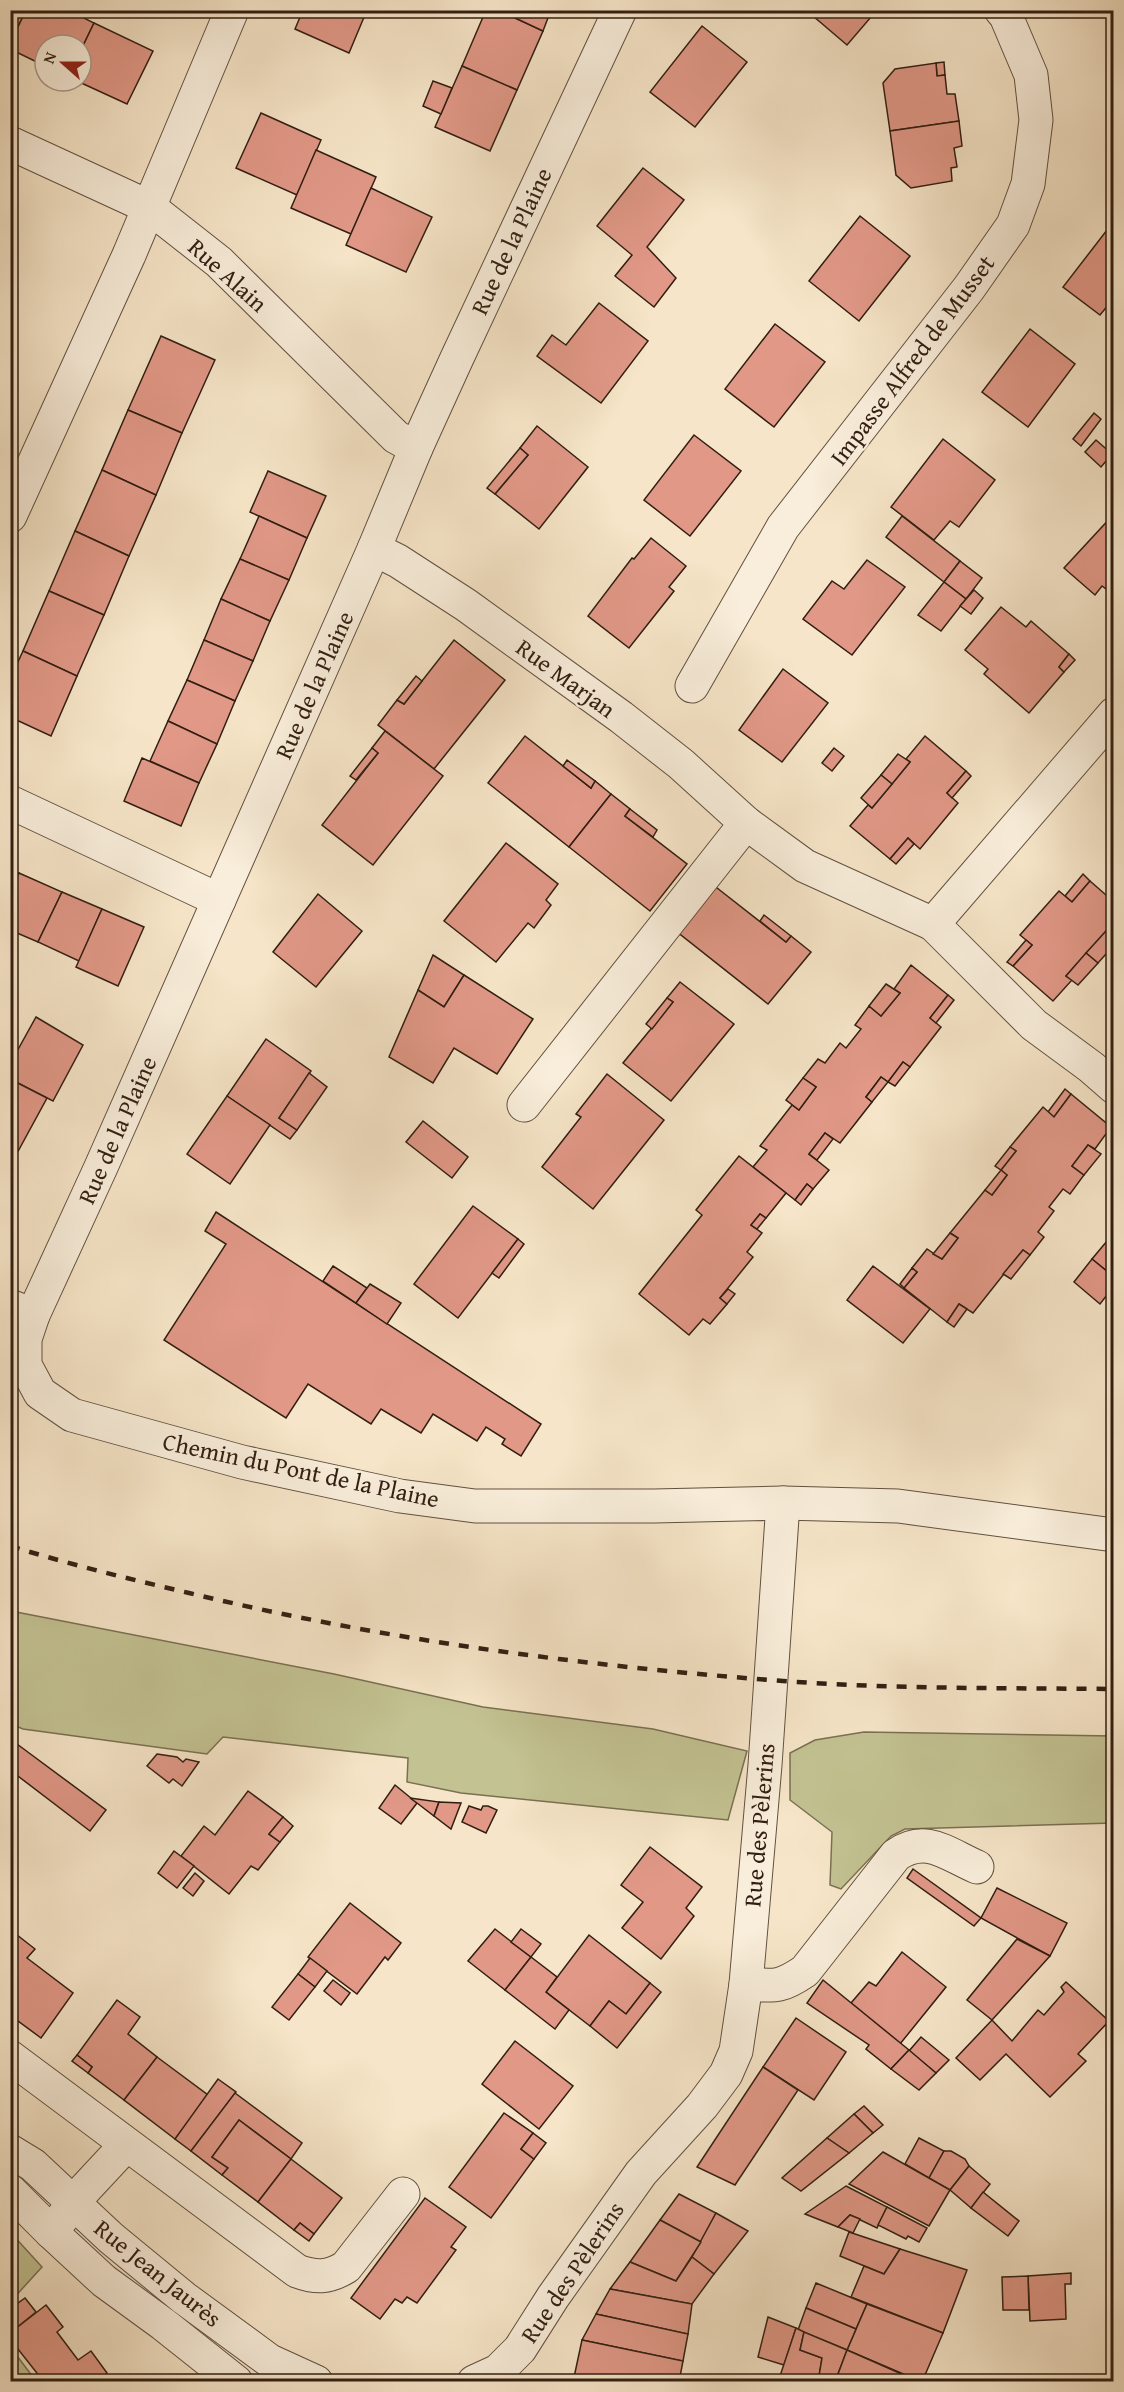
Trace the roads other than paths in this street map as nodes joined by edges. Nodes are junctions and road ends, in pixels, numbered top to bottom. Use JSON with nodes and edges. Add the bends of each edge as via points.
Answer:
{"nodes":[{"id":1,"x":232,"y":10,"type":"edge"},
{"id":2,"x":620,"y":10,"type":"edge"},
{"id":3,"x":1001,"y":10,"type":"edge"},
{"id":4,"x":10,"y":143,"type":"edge"},
{"id":5,"x":149,"y":207,"type":"junction"},
{"id":6,"x":416,"y":448,"type":"junction"},
{"id":7,"x":10,"y":516,"type":"edge"},
{"id":8,"x":374,"y":549,"type":"junction"},
{"id":9,"x":693,"y":686,"type":"dead end"},
{"id":10,"x":1113,"y":714,"type":"edge"},
{"id":11,"x":10,"y":802,"type":"edge"},
{"id":12,"x":746,"y":823,"type":"junction"},
{"id":13,"x":219,"y":900,"type":"junction"},
{"id":14,"x":933,"y":924,"type":"junction"},
{"id":15,"x":1113,"y":1087,"type":"edge"},
{"id":16,"x":524,"y":1105,"type":"dead end"},
{"id":17,"x":22,"y":1311,"type":"edge"},
{"id":18,"x":25,"y":1365,"type":"joint"},
{"id":19,"x":783,"y":1503,"type":"junction"},
{"id":20,"x":1113,"y":1535,"type":"edge"},
{"id":21,"x":977,"y":1867,"type":"dead end"},
{"id":22,"x":746,"y":1984,"type":"junction"},
{"id":23,"x":10,"y":2057,"type":"edge"},
{"id":24,"x":126,"y":2145,"type":"junction"},
{"id":25,"x":10,"y":2151,"type":"edge"},
{"id":26,"x":10,"y":2191,"type":"edge"},
{"id":27,"x":403,"y":2194,"type":"dead end"},
{"id":28,"x":74,"y":2203,"type":"junction"},
{"id":29,"x":51,"y":2232,"type":"junction"},
{"id":30,"x":236,"y":2382,"type":"edge"},
{"id":31,"x":316,"y":2382,"type":"edge"},
{"id":32,"x":474,"y":2382,"type":"edge"}],
"edges":[{"from":1,"to":5,"type":"street"},
{"from":2,"to":6,"type":"street","name":"Rue de la Plaine"},
{"from":3,"to":9,"type":"street","name":"Impasse Alfred de Musset","via":[[1031,75],[1036,120],[1028,184],[1013,225],[969,288],[783,527]]},
{"from":4,"to":5,"type":"street","name":"Rue Alain"},
{"from":5,"to":6,"type":"street","name":"Rue Alain","via":[[219,262],[396,437]]},
{"from":5,"to":7,"type":"street"},
{"from":6,"to":8,"type":"street","name":"Rue de la Plaine"},
{"from":8,"to":12,"type":"street","name":"Rue Marjan","via":[[466,604],[621,717]]},
{"from":8,"to":13,"type":"street","name":"Rue de la Plaine"},
{"from":10,"to":14,"type":"street"},
{"from":11,"to":13,"type":"street"},
{"from":12,"to":14,"type":"street","name":"Rue Marjan","via":[[805,867]]},
{"from":12,"to":16,"type":"street"},
{"from":13,"to":17,"type":"street","name":"Rue de la Plaine"},
{"from":14,"to":15,"type":"street","via":[[1034,1025]]},
{"from":17,"to":18,"type":"street","name":"Rue de la Plaine"},
{"from":18,"to":19,"type":"street","name":"Chemin du Pont de la Plaine","via":[[40,1393],[72,1414],[242,1462],[399,1496],[475,1506]]},
{"from":19,"to":20,"type":"street","via":[[898,1506]]},
{"from":19,"to":22,"type":"street","name":"Rue des Pèlerins"},
{"from":21,"to":22,"type":"street","via":[[930,1846],[908,1847],[896,1855],[805,1971],[787,1983]]},
{"from":22,"to":32,"type":"street","name":"Rue des Pèlerins","via":[[736,2052],[726,2074],[641,2173],[520,2349],[498,2371]]},
{"from":23,"to":24,"type":"street"},
{"from":24,"to":27,"type":"street","via":[[297,2271],[311,2276],[335,2274],[346,2267]]},
{"from":24,"to":28,"type":"street"},
{"from":25,"to":28,"type":"street","name":"Rue Jean Jaurès","via":[[33,2165]]},
{"from":26,"to":29,"type":"street","name":"Rue Jean Jaurès"},
{"from":28,"to":29,"type":"street"},
{"from":28,"to":31,"type":"street","name":"Rue Jean Jaurès","via":[[203,2312],[270,2361]]},
{"from":29,"to":30,"type":"street","name":"Rue Jean Jaurès","via":[[104,2281]]}]}
